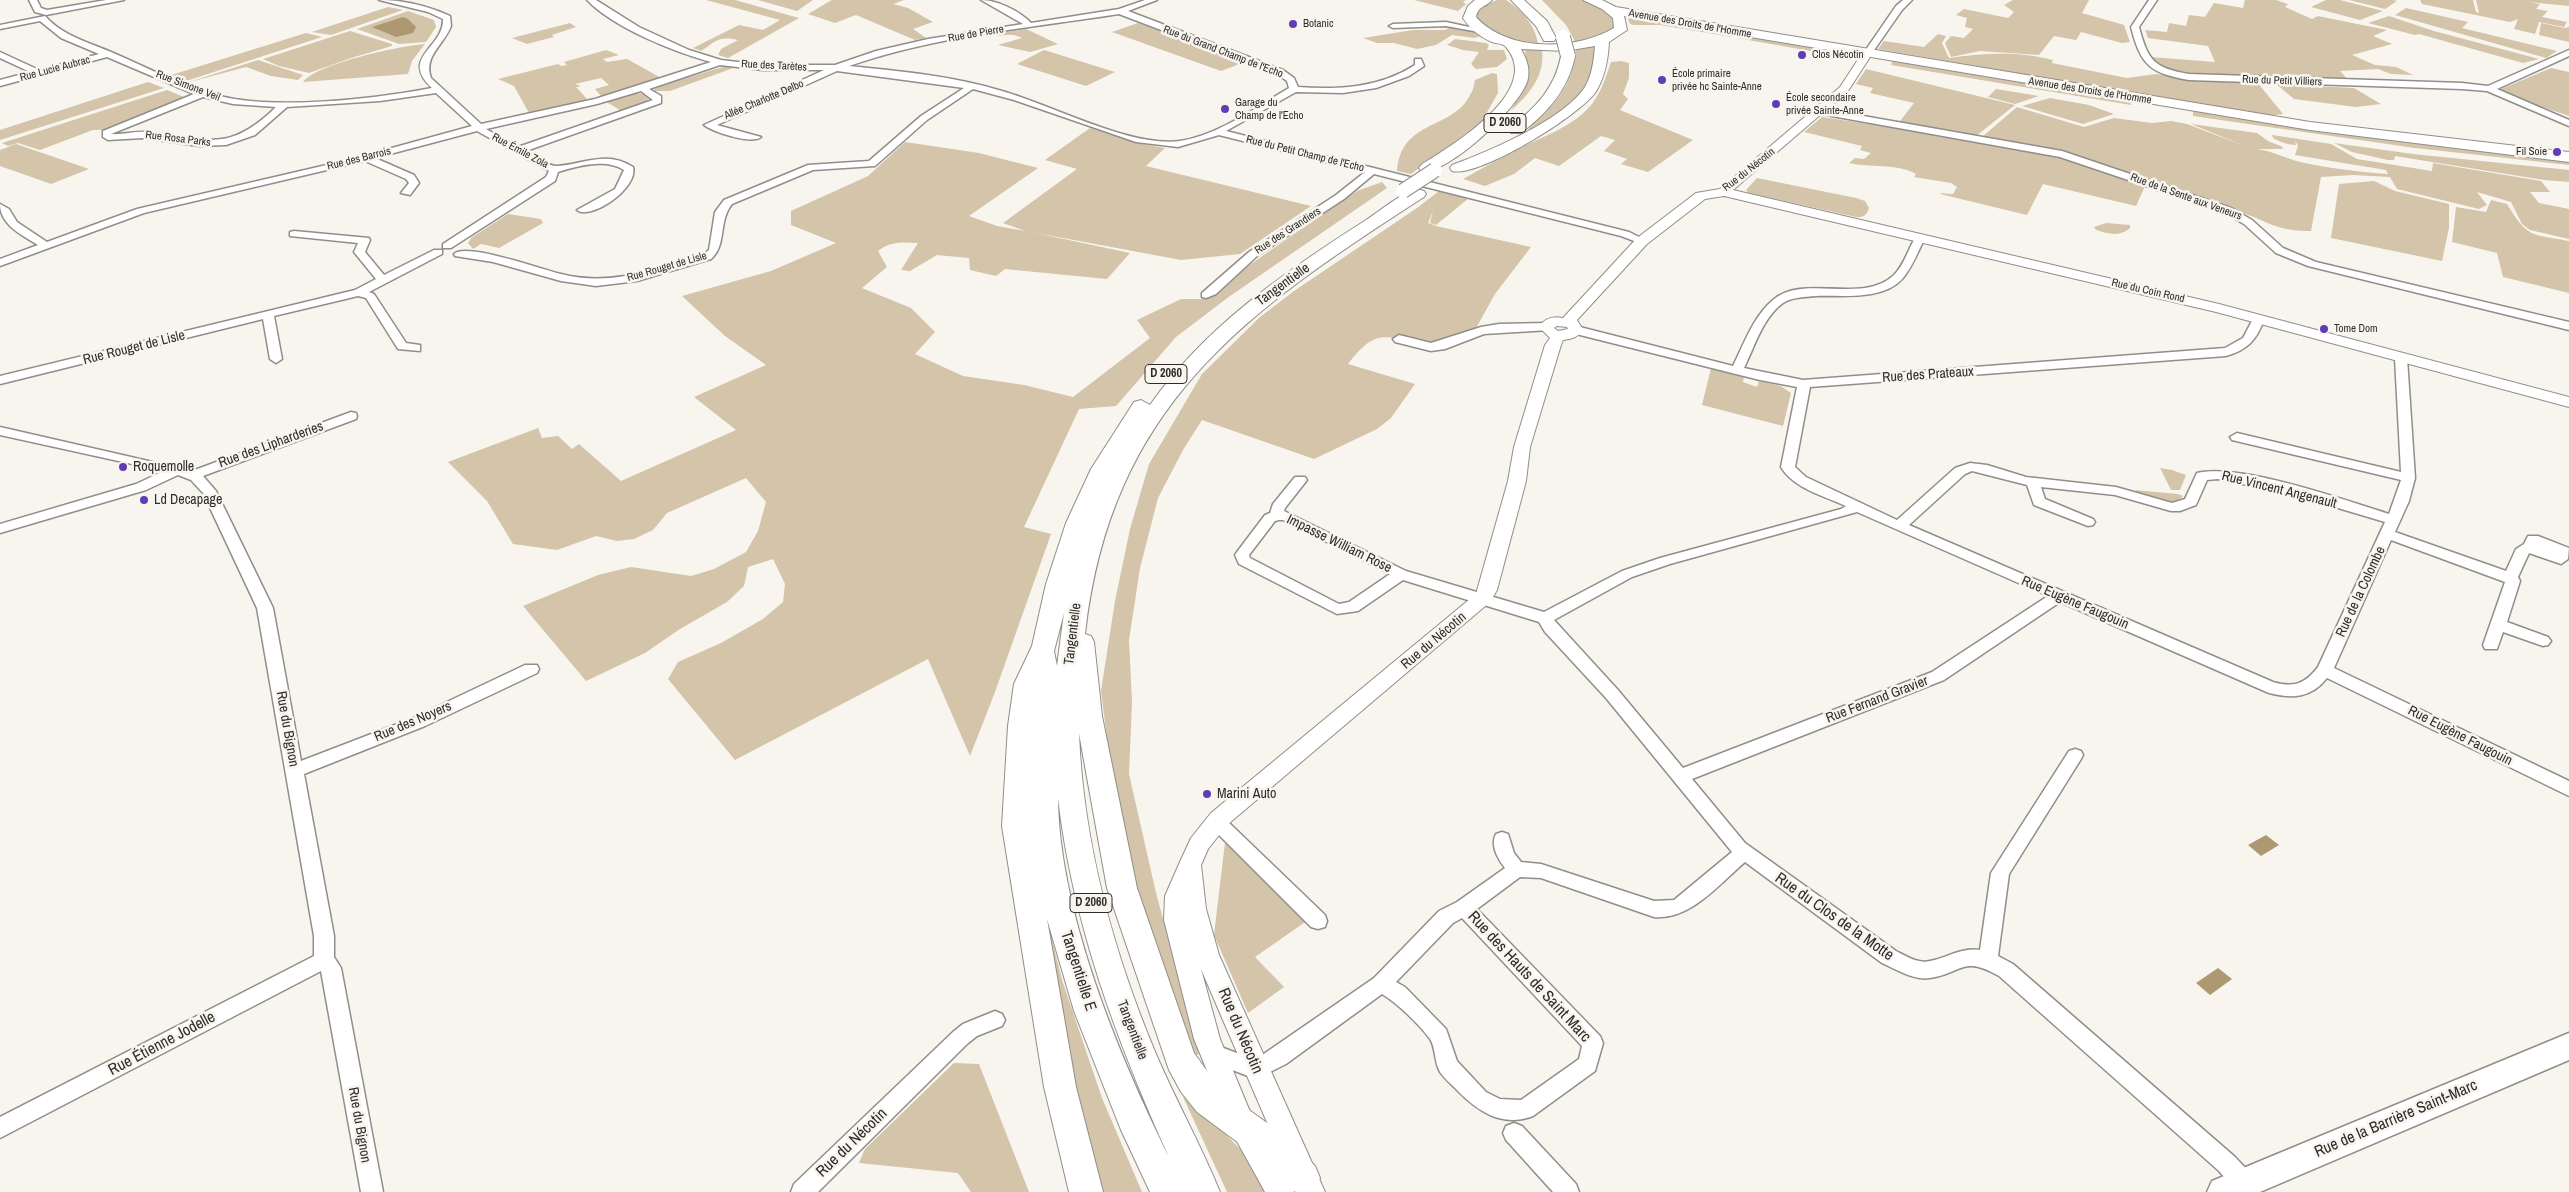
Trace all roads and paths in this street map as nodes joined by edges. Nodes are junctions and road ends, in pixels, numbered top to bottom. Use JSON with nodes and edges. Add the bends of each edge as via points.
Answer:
{"nodes":[{"id":1,"x":33,"y":0,"type":"edge"},
{"id":2,"x":120,"y":0,"type":"edge"},
{"id":3,"x":383,"y":0,"type":"edge"},
{"id":4,"x":591,"y":0,"type":"edge"},
{"id":5,"x":985,"y":0,"type":"edge"},
{"id":6,"x":1153,"y":0,"type":"edge"},
{"id":7,"x":1525,"y":0,"type":"edge"},
{"id":8,"x":1908,"y":0,"type":"edge"},
{"id":9,"x":2153,"y":0,"type":"edge"},
{"id":10,"x":1483,"y":1,"type":"edge"},
{"id":11,"x":1596,"y":1,"type":"edge"},
{"id":12,"x":1612,"y":10,"type":"junction"},
{"id":13,"x":1120,"y":11,"type":"junction"},
{"id":14,"x":1470,"y":12,"type":"junction"},
{"id":15,"x":44,"y":16,"type":"junction"},
{"id":16,"x":1029,"y":25,"type":"junction"},
{"id":17,"x":0,"y":27,"type":"edge"},
{"id":18,"x":1479,"y":30,"type":"junction"},
{"id":19,"x":1620,"y":30,"type":"junction"},
{"id":20,"x":1602,"y":41,"type":"junction"},
{"id":21,"x":1510,"y":42,"type":"junction"},
{"id":22,"x":2569,"y":53,"type":"edge"},
{"id":23,"x":109,"y":54,"type":"junction"},
{"id":24,"x":0,"y":55,"type":"edge"},
{"id":25,"x":1865,"y":58,"type":"junction"},
{"id":26,"x":1418,"y":61,"type":"dead end"},
{"id":27,"x":719,"y":62,"type":"junction"},
{"id":28,"x":836,"y":68,"type":"junction"},
{"id":29,"x":38,"y":73,"type":"junction"},
{"id":30,"x":0,"y":82,"type":"edge"},
{"id":31,"x":971,"y":87,"type":"junction"},
{"id":32,"x":642,"y":88,"type":"junction"},
{"id":33,"x":1294,"y":89,"type":"junction"},
{"id":34,"x":2489,"y":89,"type":"junction"},
{"id":35,"x":436,"y":90,"type":"junction"},
{"id":36,"x":202,"y":94,"type":"junction"},
{"id":37,"x":284,"y":105,"type":"junction"},
{"id":38,"x":2165,"y":108,"type":"junction"},
{"id":39,"x":1818,"y":111,"type":"junction"},
{"id":40,"x":2569,"y":123,"type":"edge"},
{"id":41,"x":478,"y":128,"type":"junction"},
{"id":42,"x":1218,"y":132,"type":"junction"},
{"id":43,"x":756,"y":137,"type":"dead end"},
{"id":44,"x":518,"y":150,"type":"junction"},
{"id":45,"x":2569,"y":157,"type":"edge"},
{"id":46,"x":366,"y":158,"type":"junction"},
{"id":47,"x":2569,"y":167,"type":"edge"},
{"id":48,"x":554,"y":170,"type":"junction"},
{"id":49,"x":1373,"y":170,"type":"junction"},
{"id":50,"x":1442,"y":170,"type":"junction"},
{"id":51,"x":1411,"y":192,"type":"junction"},
{"id":52,"x":1724,"y":192,"type":"junction"},
{"id":53,"x":406,"y":193,"type":"dead end"},
{"id":54,"x":0,"y":207,"type":"edge"},
{"id":55,"x":582,"y":210,"type":"dead end"},
{"id":56,"x":476,"y":228,"type":"junction"},
{"id":57,"x":294,"y":234,"type":"dead end"},
{"id":58,"x":1920,"y":238,"type":"junction"},
{"id":59,"x":1642,"y":241,"type":"junction"},
{"id":60,"x":45,"y":245,"type":"junction"},
{"id":61,"x":462,"y":249,"type":"junction"},
{"id":62,"x":443,"y":251,"type":"junction"},
{"id":63,"x":0,"y":263,"type":"edge"},
{"id":64,"x":382,"y":280,"type":"junction"},
{"id":65,"x":359,"y":292,"type":"junction"},
{"id":66,"x":1206,"y":295,"type":"dead end"},
{"id":67,"x":268,"y":316,"type":"junction"},
{"id":68,"x":2258,"y":319,"type":"junction"},
{"id":69,"x":1575,"y":325,"type":"junction"},
{"id":70,"x":2569,"y":326,"type":"edge"},
{"id":71,"x":1550,"y":332,"type":"junction"},
{"id":72,"x":1399,"y":340,"type":"dead end"},
{"id":73,"x":416,"y":348,"type":"dead end"},
{"id":74,"x":2401,"y":358,"type":"junction"},
{"id":75,"x":276,"y":359,"type":"dead end"},
{"id":76,"x":1737,"y":370,"type":"junction"},
{"id":77,"x":0,"y":380,"type":"edge"},
{"id":78,"x":1803,"y":384,"type":"junction"},
{"id":79,"x":2569,"y":402,"type":"edge"},
{"id":80,"x":351,"y":416,"type":"dead end"},
{"id":81,"x":0,"y":431,"type":"edge"},
{"id":82,"x":2237,"y":438,"type":"dead end"},
{"id":83,"x":185,"y":472,"type":"junction"},
{"id":84,"x":2408,"y":478,"type":"junction"},
{"id":85,"x":1300,"y":480,"type":"dead end"},
{"id":86,"x":2033,"y":482,"type":"junction"},
{"id":87,"x":1855,"y":507,"type":"junction"},
{"id":88,"x":1277,"y":515,"type":"junction"},
{"id":89,"x":2394,"y":520,"type":"junction"},
{"id":90,"x":2088,"y":522,"type":"dead end"},
{"id":91,"x":1899,"y":526,"type":"junction"},
{"id":92,"x":0,"y":529,"type":"edge"},
{"id":93,"x":2388,"y":534,"type":"junction"},
{"id":94,"x":2530,"y":548,"type":"dead end"},
{"id":95,"x":1401,"y":574,"type":"junction"},
{"id":96,"x":2510,"y":578,"type":"junction"},
{"id":97,"x":1078,"y":594,"type":"junction"},
{"id":98,"x":2057,"y":596,"type":"junction"},
{"id":99,"x":1483,"y":598,"type":"junction"},
{"id":100,"x":1545,"y":618,"type":"junction"},
{"id":101,"x":2499,"y":624,"type":"junction"},
{"id":102,"x":2543,"y":641,"type":"dead end"},
{"id":103,"x":2491,"y":645,"type":"dead end"},
{"id":104,"x":1044,"y":646,"type":"junction"},
{"id":105,"x":530,"y":669,"type":"dead end"},
{"id":106,"x":2325,"y":670,"type":"junction"},
{"id":107,"x":2297,"y":692,"type":"joint"},
{"id":108,"x":2075,"y":755,"type":"dead end"},
{"id":109,"x":294,"y":771,"type":"junction"},
{"id":110,"x":1681,"y":776,"type":"junction"},
{"id":111,"x":2569,"y":789,"type":"edge"},
{"id":112,"x":1217,"y":822,"type":"junction"},
{"id":113,"x":1502,"y":839,"type":"dead end"},
{"id":114,"x":1744,"y":852,"type":"junction"},
{"id":115,"x":1190,"y":864,"type":"junction"},
{"id":116,"x":1516,"y":870,"type":"junction"},
{"id":117,"x":1464,"y":908,"type":"junction"},
{"id":118,"x":1318,"y":920,"type":"dead end"},
{"id":119,"x":324,"y":960,"type":"junction"},
{"id":120,"x":1988,"y":960,"type":"junction"},
{"id":121,"x":1381,"y":984,"type":"junction"},
{"id":122,"x":995,"y":1020,"type":"dead end"},
{"id":123,"x":2569,"y":1046,"type":"edge"},
{"id":124,"x":1213,"y":1053,"type":"junction"},
{"id":125,"x":1256,"y":1070,"type":"junction"},
{"id":126,"x":1243,"y":1126,"type":"junction"},
{"id":127,"x":0,"y":1128,"type":"edge"},
{"id":128,"x":1514,"y":1133,"type":"dead end"},
{"id":129,"x":1298,"y":1187,"type":"edge"},
{"id":130,"x":2233,"y":1188,"type":"edge"},
{"id":131,"x":372,"y":1192,"type":"edge"},
{"id":132,"x":802,"y":1192,"type":"edge"},
{"id":133,"x":1086,"y":1192,"type":"edge"},
{"id":134,"x":1168,"y":1192,"type":"edge"},
{"id":135,"x":1203,"y":1192,"type":"edge"},
{"id":136,"x":1568,"y":1192,"type":"edge"}],
"edges":[{"from":1,"to":15,"type":"street","name":"Rue Simone Veil"},
{"from":2,"to":15,"type":"street"},
{"from":3,"to":35,"type":"street","via":[[430,10],[446,18],[447,27],[422,68]]},
{"from":4,"to":27,"type":"street","name":"Rue des Tarètes","via":[[617,20]]},
{"from":5,"to":16,"type":"street"},
{"from":6,"to":13,"type":"street","name":"Rue de Pierre"},
{"from":7,"to":50,"type":"main road","number":"D 2060","via":[[1549,38],[1552,56],[1546,80],[1529,103]]},
{"from":7,"to":50,"type":"main road","number":"D 2060","bridge":true,"via":[[1549,15],[1563,37],[1568,56],[1562,80],[1538,112],[1507,136]]},
{"from":8,"to":25,"type":"street","name":"Rue du Nécotin"},
{"from":9,"to":34,"type":"street","name":"Rue du Petit Villiers","via":[[2135,27],[2142,55],[2150,65],[2166,72],[2189,77]]},
{"from":10,"to":14,"type":"main road"},
{"from":11,"to":12,"type":"main road","name":"Avenue des Droits de l'Homme"},
{"from":12,"to":19,"type":"main road","via":[[1622,23]]},
{"from":12,"to":25,"type":"main road","name":"Avenue des Droits de l'Homme"},
{"from":13,"to":16,"type":"street","name":"Rue de Pierre"},
{"from":13,"to":33,"type":"street","name":"Rue du Grand Champ de l'Echo","via":[[1280,72],[1291,80]]},
{"from":14,"to":18,"type":"main road","via":[[1469,18]]},
{"from":14,"to":18,"type":"street","via":[[1458,17],[1393,26],[1446,24]]},
{"from":15,"to":17,"type":"street"},
{"from":15,"to":23,"type":"street","name":"Rue Simone Veil","via":[[52,29]]},
{"from":16,"to":28,"type":"street","name":"Rue de Pierre","via":[[891,50]]},
{"from":18,"to":21,"type":"main road"},
{"from":19,"to":20,"type":"main road"},
{"from":19,"to":25,"type":"main road","name":"Avenue des Droits de l'Homme","via":[[1666,28]]},
{"from":20,"to":21,"type":"main road","via":[[1559,47]]},
{"from":20,"to":50,"type":"main road","via":[[1596,78],[1580,102],[1538,130],[1477,162]]},
{"from":21,"to":50,"type":"main road","via":[[1520,54],[1521,72],[1511,101]]},
{"from":22,"to":34,"type":"street"},
{"from":23,"to":29,"type":"street","name":"Rue Lucie Aubrac"},
{"from":23,"to":36,"type":"street","name":"Rue Simone Veil"},
{"from":24,"to":29,"type":"street"},
{"from":25,"to":38,"type":"main road","name":"Avenue des Droits de l'Homme"},
{"from":25,"to":39,"type":"street","name":"Rue du Nécotin","via":[[1851,81]]},
{"from":26,"to":33,"type":"street","via":[[1420,66],[1401,78],[1365,87],[1335,92]]},
{"from":27,"to":28,"type":"street","name":"Rue des Tarètes"},
{"from":27,"to":32,"type":"street","name":"Rue des Barrois"},
{"from":28,"to":31,"type":"street","name":"Rue des Tarètes"},
{"from":28,"to":43,"type":"street","name":"Allée Charlotte Delbo","via":[[709,125],[741,136]]},
{"from":29,"to":30,"type":"street","name":"Rue Lucie Aubrac"},
{"from":31,"to":42,"type":"street","via":[[1013,96],[1123,134],[1165,144],[1192,142]]},
{"from":31,"to":61,"type":"street","name":"Rue Rouget de Lisle","via":[[924,118],[872,164],[811,167],[728,202],[720,212],[712,254],[617,282],[596,283]]},
{"from":32,"to":41,"type":"street","name":"Rue des Barrois"},
{"from":32,"to":44,"type":"street","via":[[658,101]]},
{"from":33,"to":42,"type":"street","name":"Rue du Grand Champ de l'Echo"},
{"from":34,"to":40,"type":"street"},
{"from":35,"to":37,"type":"street","name":"Rue Simone Veil","via":[[386,98]]},
{"from":35,"to":41,"type":"street"},
{"from":36,"to":37,"type":"street","name":"Rue Simone Veil","via":[[241,102]]},
{"from":36,"to":37,"type":"street","name":"Rue Rosa Parks","via":[[106,133],[108,137],[118,138],[139,135],[200,144],[222,143],[253,133]]},
{"from":38,"to":45,"type":"main road","name":"Avenue des Droits de l'Homme"},
{"from":38,"to":47,"type":"main road","name":"Avenue des Droits de l'Homme","via":[[2332,139]]},
{"from":39,"to":52,"type":"street","name":"Rue du Nécotin"},
{"from":39,"to":70,"type":"street","name":"Rue de la Sente aux Veneurs","via":[[2062,154],[2227,210],[2257,227],[2277,249],[2312,264]]},
{"from":41,"to":44,"type":"street","name":"Rue Émile Zola"},
{"from":41,"to":46,"type":"street","name":"Rue des Barrois"},
{"from":42,"to":49,"type":"street","name":"Rue du Petit Champ de l'Echo"},
{"from":44,"to":48,"type":"street","name":"Rue Émile Zola"},
{"from":46,"to":53,"type":"street","via":[[410,177],[414,184]]},
{"from":46,"to":60,"type":"street","name":"Rue des Barrois","via":[[174,202]]},
{"from":48,"to":55,"type":"street","via":[[590,161],[621,164],[629,169],[615,196]]},
{"from":48,"to":56,"type":"street","name":"Rue Émile Zola","via":[[550,179]]},
{"from":49,"to":59,"type":"street","name":"Rue du Petit Champ de l'Echo"},
{"from":49,"to":66,"type":"street","name":"Rue des Grandiers","via":[[1340,197],[1253,254]]},
{"from":50,"to":51,"type":"main road","number":"D 2060"},
{"from":50,"to":51,"type":"main road","bridge":true},
{"from":51,"to":97,"type":"main road","name":"Tangentielle","number":"D 2060","via":[[1262,299],[1218,339],[1174,387],[1146,426],[1104,507]]},
{"from":51,"to":104,"type":"main road","name":"Tangentielle","number":"D 2060","via":[[1250,293],[1184,353],[1156,385],[1102,469],[1077,523],[1058,584]]},
{"from":52,"to":58,"type":"street","name":"Rue du Coin Rond"},
{"from":52,"to":59,"type":"street","name":"Rue du Nécotin","via":[[1701,196]]},
{"from":54,"to":60,"type":"street","via":[[13,224]]},
{"from":56,"to":61,"type":"street","name":"Rue Émile Zola","via":[[466,238]]},
{"from":56,"to":62,"type":"street","name":"Rue Émile Zola"},
{"from":57,"to":64,"type":"street","via":[[364,240],[359,252]]},
{"from":58,"to":68,"type":"street","name":"Rue du Coin Rond","via":[[2094,277]]},
{"from":58,"to":76,"type":"street","via":[[1897,278],[1888,284],[1869,291],[1801,295],[1780,300],[1767,314]]},
{"from":59,"to":69,"type":"street","name":"Rue du Nécotin"},
{"from":60,"to":63,"type":"street","name":"Rue des Barrois"},
{"from":61,"to":62,"type":"street","name":"Rue Rouget de Lisle"},
{"from":62,"to":64,"type":"street","name":"Rue Rouget de Lisle"},
{"from":64,"to":65,"type":"street","name":"Rue Rouget de Lisle"},
{"from":65,"to":67,"type":"street","name":"Rue Rouget de Lisle"},
{"from":65,"to":73,"type":"street","via":[[370,296],[402,346]]},
{"from":67,"to":75,"type":"street"},
{"from":67,"to":77,"type":"street","name":"Rue Rouget de Lisle"},
{"from":68,"to":74,"type":"street","name":"Rue du Coin Rond"},
{"from":68,"to":78,"type":"street","name":"Rue des Prateaux","via":[[2247,343],[2226,352]]},
{"from":69,"to":71,"type":"street","via":[[1572,334]]},
{"from":69,"to":76,"type":"street","name":"Rue des Prateaux"},
{"from":71,"to":72,"type":"street","via":[[1480,331],[1434,347]]},
{"from":71,"to":99,"type":"street","name":"Rue du Nécotin","via":[[1522,447],[1518,481]]},
{"from":74,"to":79,"type":"street","name":"Rue du Coin Rond"},
{"from":74,"to":84,"type":"street","name":"Rue de la Colombe"},
{"from":76,"to":78,"type":"street","name":"Rue des Prateaux"},
{"from":78,"to":87,"type":"street","name":"Rue Eugène Faugouin","via":[[1788,467],[1801,480]]},
{"from":80,"to":83,"type":"street","name":"Rue des Lipharderies"},
{"from":81,"to":83,"type":"street"},
{"from":82,"to":84,"type":"street"},
{"from":83,"to":92,"type":"street","name":"Rue des Lipharderies"},
{"from":83,"to":109,"type":"street","name":"Rue du Bignon","via":[[200,480],[209,491],[265,608]]},
{"from":84,"to":89,"type":"street","name":"Rue de la Colombe"},
{"from":85,"to":88,"type":"street","name":"Impasse William Rose","via":[[1278,507]]},
{"from":86,"to":89,"type":"street","name":"Rue Vincent Angenault","via":[[2116,491],[2180,507],[2191,502],[2202,476],[2216,474],[2293,491]]},
{"from":86,"to":90,"type":"street","via":[[2039,502]]},
{"from":86,"to":91,"type":"street","name":"Rue Vincent Angenault","via":[[1982,468],[1965,468]]},
{"from":87,"to":91,"type":"street","name":"Rue Eugène Faugouin"},
{"from":87,"to":100,"type":"street","via":[[1627,574]]},
{"from":88,"to":95,"type":"street","name":"Impasse William Rose","via":[[1286,516]]},
{"from":88,"to":95,"type":"street","name":"Impasse William Rose","via":[[1270,518],[1242,558],[1332,607],[1352,607]]},
{"from":89,"to":93,"type":"street","name":"Rue de la Colombe"},
{"from":91,"to":98,"type":"street","name":"Rue Eugène Faugouin"},
{"from":93,"to":96,"type":"street"},
{"from":93,"to":106,"type":"street","name":"Rue de la Colombe"},
{"from":94,"to":96,"type":"street","via":[[2523,549]]},
{"from":95,"to":99,"type":"street","name":"Impasse William Rose"},
{"from":96,"to":101,"type":"street","via":[[2513,583]]},
{"from":97,"to":126,"type":"main road","via":[[1089,716],[1122,888],[1180,1059],[1209,1101]]},
{"from":97,"to":135,"type":"main road","name":"Tangentielle","number":"D 2060","via":[[1066,691],[1066,751],[1090,901],[1121,1004],[1161,1102]]},
{"from":98,"to":107,"type":"street","name":"Rue Eugène Faugouin","via":[[2269,687]]},
{"from":98,"to":110,"type":"street","name":"Rue Fernand Gravier","via":[[1938,676]]},
{"from":99,"to":100,"type":"street"},
{"from":99,"to":112,"type":"street","name":"Rue du Nécotin"},
{"from":100,"to":110,"type":"street","name":"Rue du Clos de la Motte","via":[[1550,628],[1612,694]]},
{"from":101,"to":102,"type":"street"},
{"from":101,"to":103,"type":"street"},
{"from":104,"to":133,"type":"main road","via":[[1027,684],[1021,726],[1016,826],[1060,1087]]},
{"from":104,"to":134,"type":"main road","name":"Tangentielle E","number":"D 2060","via":[[1044,819],[1056,901],[1090,1011],[1138,1130]]},
{"from":105,"to":109,"type":"street","name":"Rue des Noyers","via":[[419,722]]},
{"from":106,"to":107,"type":"street","name":"Rue de la Colombe","via":[[2314,685]]},
{"from":106,"to":111,"type":"street","name":"Rue Eugène Faugouin"},
{"from":108,"to":120,"type":"street","via":[[2000,874]]},
{"from":109,"to":119,"type":"street","name":"Rue du Bignon","via":[[324,936]]},
{"from":110,"to":114,"type":"street","name":"Rue du Clos de la Motte"},
{"from":112,"to":115,"type":"street","name":"Rue du Nécotin","via":[[1199,844]]},
{"from":112,"to":118,"type":"street"},
{"from":113,"to":116,"type":"street","via":[[1505,855]]},
{"from":114,"to":116,"type":"street","via":[[1680,906],[1666,910],[1541,871]]},
{"from":114,"to":120,"type":"street","name":"Rue du Clos de la Motte","via":[[1888,957],[1908,966],[1929,970],[1964,956]]},
{"from":115,"to":124,"type":"street","name":"Rue du Nécotin","via":[[1177,896],[1176,920],[1193,991]]},
{"from":115,"to":125,"type":"street","name":"Rue du Nécotin","via":[[1194,909],[1207,955]]},
{"from":116,"to":117,"type":"street"},
{"from":117,"to":121,"type":"street","via":[[1446,917]]},
{"from":117,"to":121,"type":"street","name":"Rue des Hauts de Saint Marc","via":[[1594,1043],[1588,1064],[1526,1109],[1517,1112],[1498,1109],[1478,1099],[1448,1066],[1439,1035],[1398,993]]},
{"from":119,"to":127,"type":"street","name":"Rue Étienne Jodelle"},
{"from":119,"to":131,"type":"street","name":"Rue du Bignon","via":[[331,968]]},
{"from":120,"to":130,"type":"street","name":"Rue du Clos de la Motte","via":[[2006,970],[2226,1164]]},
{"from":121,"to":125,"type":"street"},
{"from":122,"to":132,"type":"street","name":"Rue du Nécotin","via":[[970,1030],[960,1038]]},
{"from":123,"to":130,"type":"main road","name":"Rue de la Barrière Saint-Marc"},
{"from":124,"to":125,"type":"street"},
{"from":124,"to":126,"type":"street","name":"Rue du Nécotin"},
{"from":125,"to":129,"type":"street","name":"Rue du Nécotin","via":[[1288,1136]]},
{"from":126,"to":129,"type":"main road","via":[[1279,1152]]},
{"from":128,"to":136,"type":"street"}]}
